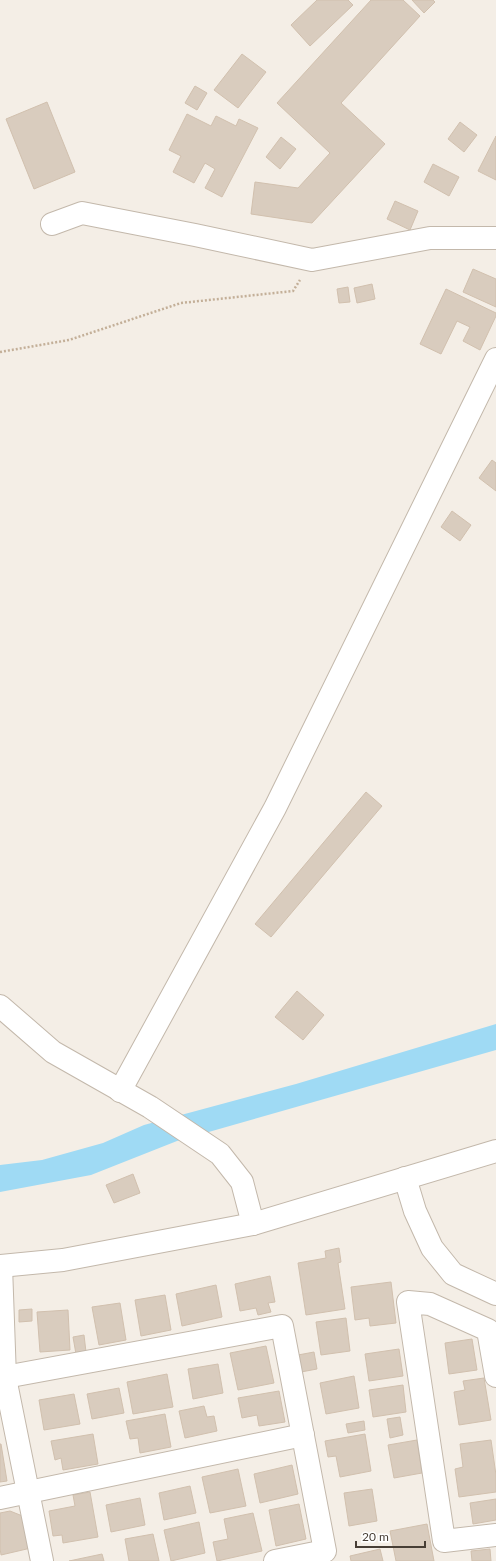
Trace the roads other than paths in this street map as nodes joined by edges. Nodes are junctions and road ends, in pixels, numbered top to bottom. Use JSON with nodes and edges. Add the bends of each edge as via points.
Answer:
{"nodes":[{"id":1,"x":52,"y":224,"type":"dead end"},
{"id":2,"x":496,"y":238,"type":"edge"},
{"id":3,"x":496,"y":359,"type":"edge"},
{"id":4,"x":0,"y":1006,"type":"edge"},
{"id":5,"x":120,"y":1091,"type":"junction"},
{"id":6,"x":496,"y":1151,"type":"edge"},
{"id":7,"x":405,"y":1178,"type":"junction"},
{"id":8,"x":253,"y":1224,"type":"junction"},
{"id":9,"x":0,"y":1266,"type":"edge"},
{"id":10,"x":496,"y":1294,"type":"edge"},
{"id":11,"x":496,"y":1376,"type":"edge"},
{"id":12,"x":2,"y":1378,"type":"edge"},
{"id":13,"x":303,"y":1435,"type":"junction"},
{"id":14,"x":27,"y":1493,"type":"junction"},
{"id":15,"x":0,"y":1498,"type":"edge"},
{"id":16,"x":496,"y":1535,"type":"edge"},
{"id":17,"x":42,"y":1561,"type":"edge"},
{"id":18,"x":275,"y":1561,"type":"edge"}],
"edges":[{"from":1,"to":2,"type":"street","via":[[82,213],[312,260],[430,238]]},
{"from":3,"to":5,"type":"street","via":[[275,808]]},
{"from":4,"to":5,"type":"street","via":[[53,1052]]},
{"from":5,"to":8,"type":"street","via":[[150,1107],[220,1154],[242,1182]]},
{"from":6,"to":7,"type":"street"},
{"from":7,"to":8,"type":"street"},
{"from":7,"to":10,"type":"street","via":[[432,1248],[453,1274]]},
{"from":8,"to":9,"type":"street","via":[[63,1260]]},
{"from":9,"to":12,"type":"street"},
{"from":11,"to":16,"type":"street","via":[[488,1330],[430,1304],[408,1302],[444,1541]]},
{"from":12,"to":13,"type":"street","via":[[282,1326]]},
{"from":12,"to":14,"type":"street"},
{"from":13,"to":14,"type":"street"},
{"from":13,"to":18,"type":"street","via":[[324,1551]]},
{"from":14,"to":15,"type":"street"},
{"from":14,"to":17,"type":"street"}]}
